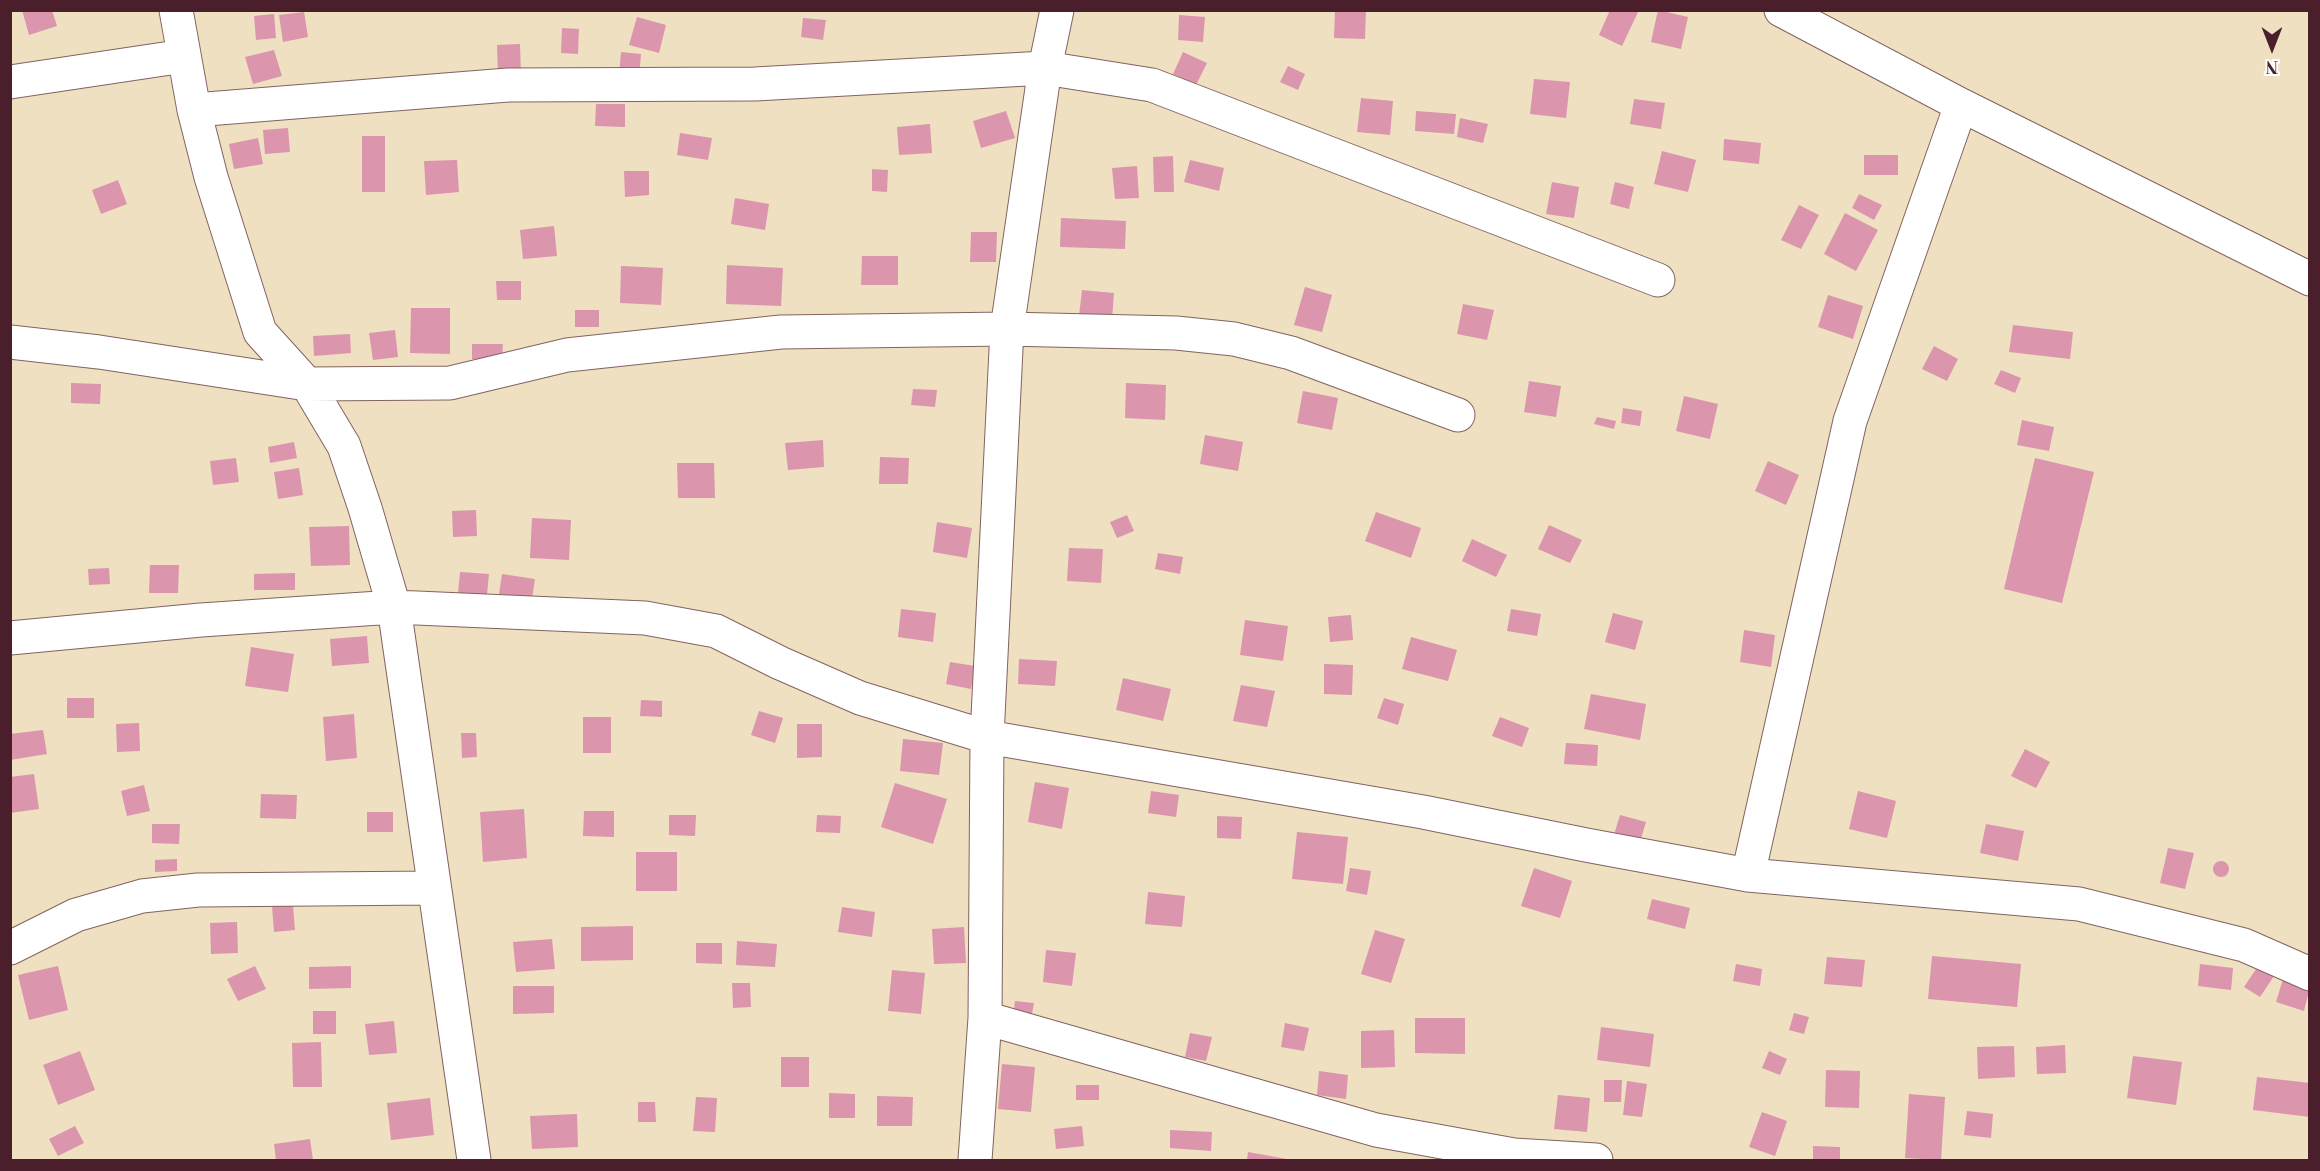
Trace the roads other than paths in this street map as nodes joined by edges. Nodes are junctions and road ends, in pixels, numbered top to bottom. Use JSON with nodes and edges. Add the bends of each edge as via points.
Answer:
{"nodes":[{"id":1,"x":176,"y":10,"type":"edge"},
{"id":2,"x":1057,"y":10,"type":"edge"},
{"id":3,"x":1781,"y":10,"type":"edge"},
{"id":4,"x":184,"y":56,"type":"junction"},
{"id":5,"x":1045,"y":68,"type":"junction"},
{"id":6,"x":10,"y":81,"type":"edge"},
{"id":7,"x":1962,"y":105,"type":"junction"},
{"id":8,"x":194,"y":110,"type":"junction"},
{"id":9,"x":2310,"y":279,"type":"edge"},
{"id":10,"x":1658,"y":280,"type":"dead end"},
{"id":11,"x":1007,"y":329,"type":"junction"},
{"id":12,"x":10,"y":342,"type":"edge"},
{"id":13,"x":307,"y":384,"type":"junction"},
{"id":14,"x":1458,"y":415,"type":"dead end"},
{"id":15,"x":394,"y":608,"type":"junction"},
{"id":16,"x":10,"y":638,"type":"edge"},
{"id":17,"x":987,"y":737,"type":"junction"},
{"id":18,"x":1748,"y":875,"type":"junction"},
{"id":19,"x":433,"y":888,"type":"junction"},
{"id":20,"x":10,"y":948,"type":"edge"},
{"id":21,"x":2310,"y":974,"type":"edge"},
{"id":22,"x":985,"y":1018,"type":"junction"},
{"id":23,"x":474,"y":1161,"type":"edge"},
{"id":24,"x":975,"y":1161,"type":"edge"},
{"id":25,"x":1596,"y":1161,"type":"edge"}],
"edges":[{"from":1,"to":4,"type":"street"},
{"from":2,"to":5,"type":"street"},
{"from":3,"to":7,"type":"street"},
{"from":4,"to":6,"type":"street"},
{"from":4,"to":8,"type":"street"},
{"from":5,"to":8,"type":"street","via":[[755,84],[508,85]]},
{"from":5,"to":10,"type":"street","via":[[1152,85]]},
{"from":5,"to":11,"type":"street"},
{"from":7,"to":9,"type":"street"},
{"from":7,"to":18,"type":"street","via":[[1850,421]]},
{"from":8,"to":13,"type":"street","via":[[260,332]]},
{"from":11,"to":13,"type":"street","via":[[781,332],[567,355],[450,383]]},
{"from":11,"to":14,"type":"street","via":[[1176,333],[1234,339],[1291,353]]},
{"from":11,"to":17,"type":"street"},
{"from":12,"to":13,"type":"street"},
{"from":13,"to":15,"type":"street","via":[[344,446]]},
{"from":15,"to":16,"type":"street","via":[[201,620]]},
{"from":15,"to":17,"type":"street","via":[[645,618],[716,631],[860,699]]},
{"from":15,"to":19,"type":"street"},
{"from":17,"to":18,"type":"street","via":[[1423,812]]},
{"from":17,"to":22,"type":"street"},
{"from":18,"to":21,"type":"street","via":[[2079,904],[2244,945]]},
{"from":19,"to":20,"type":"street","via":[[198,890],[142,896],[76,915]]},
{"from":19,"to":23,"type":"street"},
{"from":22,"to":24,"type":"street"},
{"from":22,"to":25,"type":"street","via":[[1376,1130],[1514,1155]]}]}
